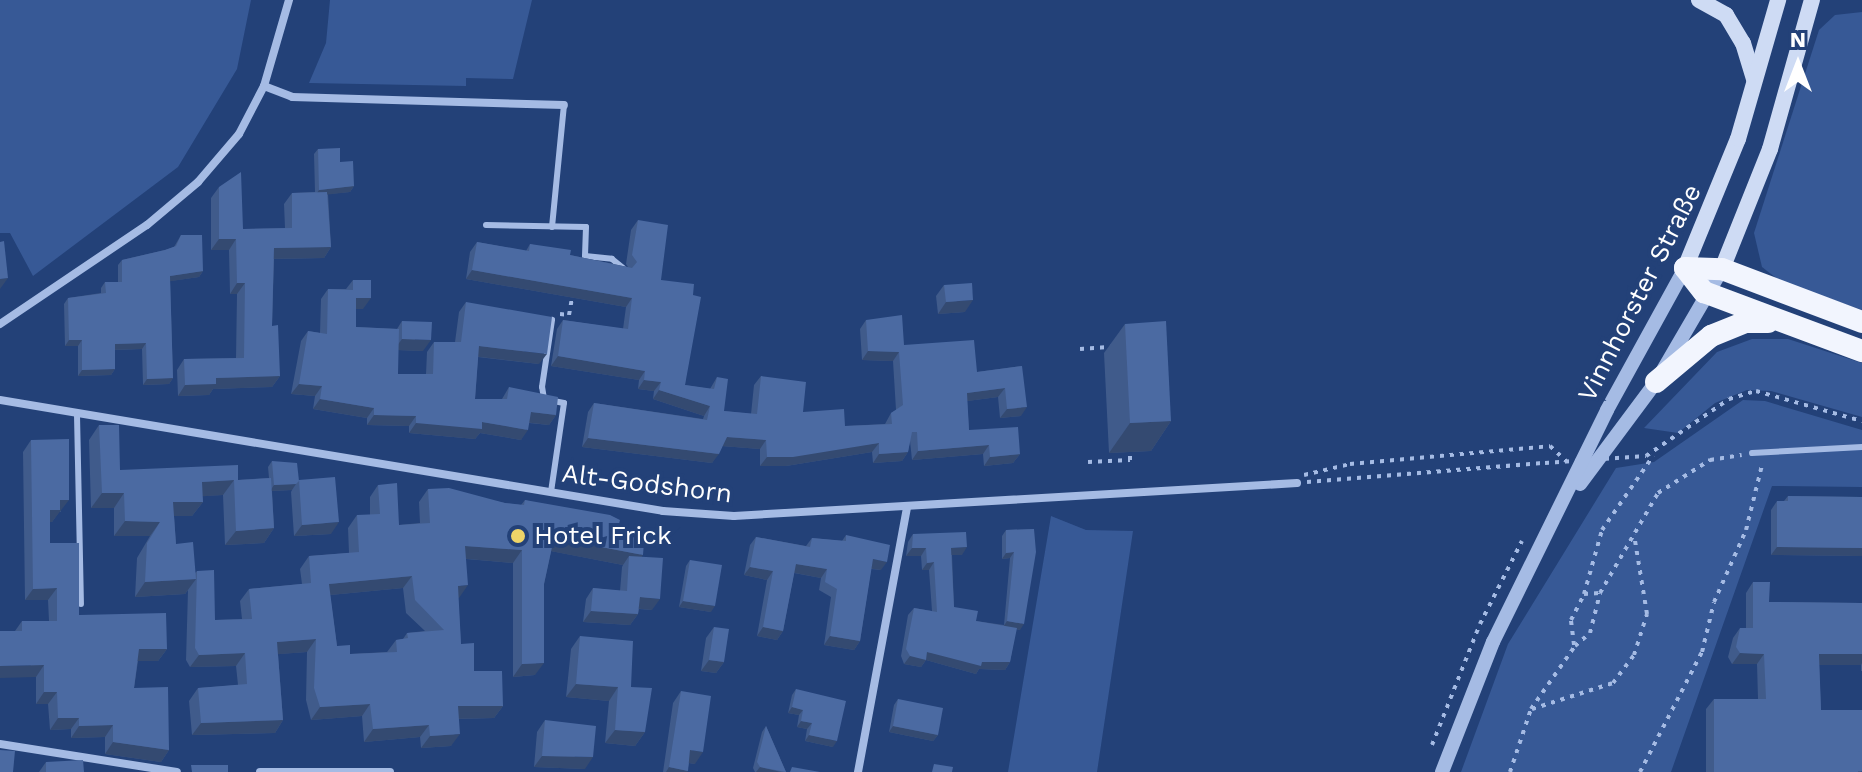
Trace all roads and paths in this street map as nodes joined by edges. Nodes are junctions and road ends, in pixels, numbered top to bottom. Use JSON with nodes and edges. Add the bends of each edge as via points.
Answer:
{"nodes":[{"id":1,"x":289,"y":0,"type":"edge"},
{"id":2,"x":1699,"y":0,"type":"edge"},
{"id":3,"x":1778,"y":0,"type":"edge"},
{"id":4,"x":1812,"y":0,"type":"edge"},
{"id":5,"x":1754,"y":81,"type":"junction"},
{"id":6,"x":264,"y":86,"type":"junction"},
{"id":7,"x":564,"y":105,"type":"joint"},
{"id":8,"x":486,"y":225,"type":"dead end"},
{"id":9,"x":552,"y":227,"type":"junction"},
{"id":10,"x":1685,"y":268,"type":"junction"},
{"id":11,"x":1722,"y":269,"type":"junction"},
{"id":12,"x":625,"y":271,"type":"edge"},
{"id":13,"x":574,"y":287,"type":"edge"},
{"id":14,"x":1704,"y":292,"type":"junction"},
{"id":15,"x":552,"y":320,"type":"joint"},
{"id":16,"x":1774,"y":322,"type":"junction"},
{"id":17,"x":1862,"y":322,"type":"edge"},
{"id":18,"x":0,"y":324,"type":"edge"},
{"id":19,"x":1124,"y":346,"type":"edge"},
{"id":20,"x":1080,"y":349,"type":"dead end"},
{"id":21,"x":1862,"y":351,"type":"edge"},
{"id":22,"x":1656,"y":382,"type":"junction"},
{"id":23,"x":0,"y":400,"type":"edge"},
{"id":24,"x":77,"y":415,"type":"junction"},
{"id":25,"x":1862,"y":421,"type":"edge"},
{"id":26,"x":1862,"y":447,"type":"edge"},
{"id":27,"x":1573,"y":448,"type":"dead end"},
{"id":28,"x":1130,"y":452,"type":"dead end"},
{"id":29,"x":1765,"y":452,"type":"junction"},
{"id":30,"x":1752,"y":453,"type":"joint"},
{"id":31,"x":1654,"y":454,"type":"junction"},
{"id":32,"x":1566,"y":461,"type":"junction"},
{"id":33,"x":1088,"y":462,"type":"dead end"},
{"id":34,"x":1558,"y":475,"type":"dead end"},
{"id":35,"x":1297,"y":483,"type":"junction"},
{"id":36,"x":551,"y":492,"type":"junction"},
{"id":37,"x":907,"y":507,"type":"junction"},
{"id":38,"x":1561,"y":510,"type":"junction"},
{"id":39,"x":1528,"y":530,"type":"dead end"},
{"id":40,"x":1634,"y":532,"type":"junction"},
{"id":41,"x":1600,"y":593,"type":"junction"},
{"id":42,"x":1584,"y":594,"type":"junction"},
{"id":43,"x":81,"y":604,"type":"edge"},
{"id":44,"x":1575,"y":646,"type":"junction"},
{"id":45,"x":1531,"y":709,"type":"junction"},
{"id":46,"x":0,"y":744,"type":"edge"},
{"id":47,"x":1428,"y":759,"type":"dead end"},
{"id":48,"x":177,"y":772,"type":"edge"},
{"id":49,"x":260,"y":772,"type":"edge"},
{"id":50,"x":390,"y":772,"type":"edge"},
{"id":51,"x":858,"y":772,"type":"edge"},
{"id":52,"x":1442,"y":772,"type":"edge"},
{"id":53,"x":1510,"y":772,"type":"edge"},
{"id":54,"x":1640,"y":772,"type":"edge"}],
"edges":[{"from":1,"to":6,"type":"street"},
{"from":2,"to":5,"type":"main road","via":[[1726,15],[1743,43]]},
{"from":3,"to":5,"type":"main road","name":"Vinnhorster Straße"},
{"from":4,"to":11,"type":"main road","name":"Vinnhorster Straße","via":[[1770,149]]},
{"from":5,"to":10,"type":"main road","name":"Vinnhorster Straße","via":[[1738,139]]},
{"from":6,"to":7,"type":"street","via":[[292,97]]},
{"from":6,"to":18,"type":"street","via":[[239,134],[198,182],[147,225]]},
{"from":7,"to":9,"type":"lane"},
{"from":8,"to":9,"type":"lane"},
{"from":9,"to":12,"type":"lane","via":[[586,227],[585,256],[612,259]]},
{"from":10,"to":11,"type":"highway"},
{"from":10,"to":14,"type":"highway"},
{"from":10,"to":38,"type":"street","name":"Vinnhorster Straße","via":[[1607,410]]},
{"from":11,"to":14,"type":"street","name":"Vinnhorster Straße"},
{"from":11,"to":17,"type":"highway"},
{"from":13,"to":15,"type":"path","via":[[569,315],[553,313]]},
{"from":14,"to":16,"type":"highway"},
{"from":14,"to":22,"type":"street","name":"Vinnhorster Straße"},
{"from":15,"to":36,"type":"lane","via":[[542,387],[544,399],[564,403]]},
{"from":16,"to":21,"type":"highway"},
{"from":16,"to":22,"type":"highway","via":[[1745,322],[1711,336]]},
{"from":19,"to":20,"type":"path"},
{"from":22,"to":38,"type":"street","name":"Vinnhorster Straße"},
{"from":23,"to":24,"type":"street","name":"Alt-Godshorn"},
{"from":24,"to":36,"type":"street","name":"Alt-Godshorn"},
{"from":24,"to":43,"type":"lane"},
{"from":25,"to":31,"type":"path","via":[[1756,391],[1729,399]]},
{"from":26,"to":29,"type":"lane"},
{"from":27,"to":32,"type":"path"},
{"from":28,"to":33,"type":"path","via":[[1130,460]]},
{"from":29,"to":30,"type":"lane"},
{"from":29,"to":54,"type":"path","via":[[1746,530],[1714,602],[1702,652]]},
{"from":30,"to":40,"type":"path","via":[[1710,460],[1658,493]]},
{"from":31,"to":35,"type":"path","bridge":true},
{"from":31,"to":42,"type":"path","via":[[1602,530]]},
{"from":32,"to":34,"type":"path"},
{"from":32,"to":35,"type":"path","via":[[1550,446],[1350,464],[1305,474]]},
{"from":35,"to":37,"type":"street","name":"Alt-Godshorn"},
{"from":36,"to":37,"type":"street","name":"Alt-Godshorn","via":[[734,516]]},
{"from":37,"to":51,"type":"street"},
{"from":38,"to":52,"type":"street","name":"Vinnhorster Straße","via":[[1482,667]]},
{"from":39,"to":47,"type":"path","via":[[1467,652]]},
{"from":40,"to":41,"type":"path"},
{"from":40,"to":45,"type":"path","via":[[1647,614],[1634,655],[1613,683]]},
{"from":41,"to":42,"type":"path"},
{"from":41,"to":44,"type":"path","via":[[1599,616]]},
{"from":42,"to":44,"type":"path","via":[[1571,620]]},
{"from":44,"to":45,"type":"path"},
{"from":45,"to":53,"type":"path"},
{"from":46,"to":48,"type":"street"},
{"from":49,"to":50,"type":"street"}]}
